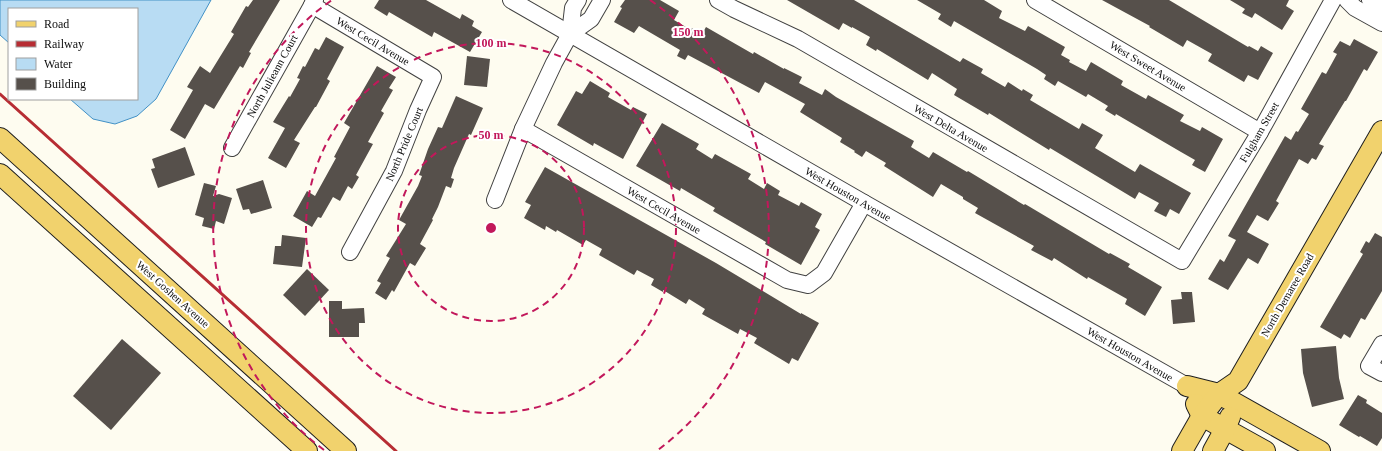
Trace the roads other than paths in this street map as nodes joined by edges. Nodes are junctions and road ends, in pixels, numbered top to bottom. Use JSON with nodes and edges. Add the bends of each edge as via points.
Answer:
{"nodes":[{"id":1,"x":511,"y":0,"type":"edge"},
{"id":2,"x":578,"y":0,"type":"edge"},
{"id":3,"x":602,"y":0,"type":"edge"},
{"id":4,"x":718,"y":0,"type":"edge"},
{"id":5,"x":1035,"y":0,"type":"edge"},
{"id":6,"x":1333,"y":0,"type":"edge"},
{"id":7,"x":1347,"y":0,"type":"edge"},
{"id":8,"x":1370,"y":0,"type":"edge"},
{"id":9,"x":314,"y":2,"type":"edge"},
{"id":10,"x":1382,"y":7,"type":"edge"},
{"id":11,"x":1382,"y":23,"type":"edge"},
{"id":12,"x":570,"y":34,"type":"junction"},
{"id":13,"x":433,"y":78,"type":"joint"},
{"id":14,"x":523,"y":129,"type":"junction"},
{"id":15,"x":1382,"y":131,"type":"edge"},
{"id":16,"x":1260,"y":132,"type":"junction"},
{"id":17,"x":0,"y":138,"type":"edge"},
{"id":18,"x":232,"y":148,"type":"dead end"},
{"id":19,"x":0,"y":150,"type":"edge"},
{"id":20,"x":22,"y":157,"type":"junction"},
{"id":21,"x":0,"y":174,"type":"edge"},
{"id":22,"x":496,"y":200,"type":"dead end"},
{"id":23,"x":864,"y":203,"type":"junction"},
{"id":24,"x":350,"y":252,"type":"dead end"},
{"id":25,"x":1182,"y":261,"type":"joint"},
{"id":26,"x":1382,"y":344,"type":"edge"},
{"id":27,"x":1376,"y":370,"type":"edge"},
{"id":28,"x":1187,"y":386,"type":"junction"},
{"id":29,"x":1228,"y":399,"type":"junction"},
{"id":30,"x":1202,"y":416,"type":"junction"},
{"id":31,"x":1225,"y":429,"type":"junction"},
{"id":32,"x":307,"y":451,"type":"edge"},
{"id":33,"x":346,"y":451,"type":"edge"},
{"id":34,"x":1182,"y":451,"type":"edge"},
{"id":35,"x":1213,"y":451,"type":"edge"},
{"id":36,"x":1265,"y":451,"type":"edge"},
{"id":37,"x":1320,"y":451,"type":"edge"}],
"edges":[{"from":1,"to":12,"type":"street","name":"West Houston Avenue"},
{"from":2,"to":12,"type":"street","via":[[573,8]]},
{"from":3,"to":12,"type":"street","via":[[591,19]]},
{"from":4,"to":25,"type":"street","name":"West Delta Avenue","via":[[798,39]]},
{"from":5,"to":16,"type":"street","name":"West Sweet Avenue"},
{"from":6,"to":16,"type":"street","name":"Fulgham Street"},
{"from":7,"to":11,"type":"street","via":[[1355,8]]},
{"from":8,"to":10,"type":"street"},
{"from":9,"to":13,"type":"street","name":"West Cecil Avenue"},
{"from":9,"to":18,"type":"street","name":"North Julieann Court"},
{"from":12,"to":14,"type":"street","via":[[544,82]]},
{"from":12,"to":23,"type":"street","name":"West Houston Avenue"},
{"from":13,"to":24,"type":"street","name":"North Pride Court","via":[[394,171]]},
{"from":14,"to":22,"type":"street"},
{"from":14,"to":23,"type":"street","name":"West Cecil Avenue","via":[[787,280],[808,285],[824,273]]},
{"from":15,"to":29,"type":"main road","name":"North Demaree Road"},
{"from":16,"to":25,"type":"street","name":"Fulgham Street"},
{"from":17,"to":20,"type":"main road","name":"West Goshen Avenue"},
{"from":19,"to":20,"type":"main road","via":[[7,156]]},
{"from":20,"to":33,"type":"main road","name":"West Goshen Avenue"},
{"from":21,"to":32,"type":"main road"},
{"from":23,"to":28,"type":"street","name":"West Houston Avenue"},
{"from":26,"to":27,"type":"street"},
{"from":28,"to":29,"type":"main road","name":"West Houston Avenue"},
{"from":28,"to":30,"type":"main road","name":"West Houston Avenue"},
{"from":29,"to":30,"type":"main road","name":"North Demaree Road"},
{"from":29,"to":31,"type":"main road"},
{"from":29,"to":37,"type":"main road","name":"West Houston Avenue"},
{"from":30,"to":31,"type":"main road"},
{"from":30,"to":34,"type":"main road","name":"North Demaree Road"},
{"from":31,"to":35,"type":"main road"},
{"from":31,"to":36,"type":"main road"}]}
